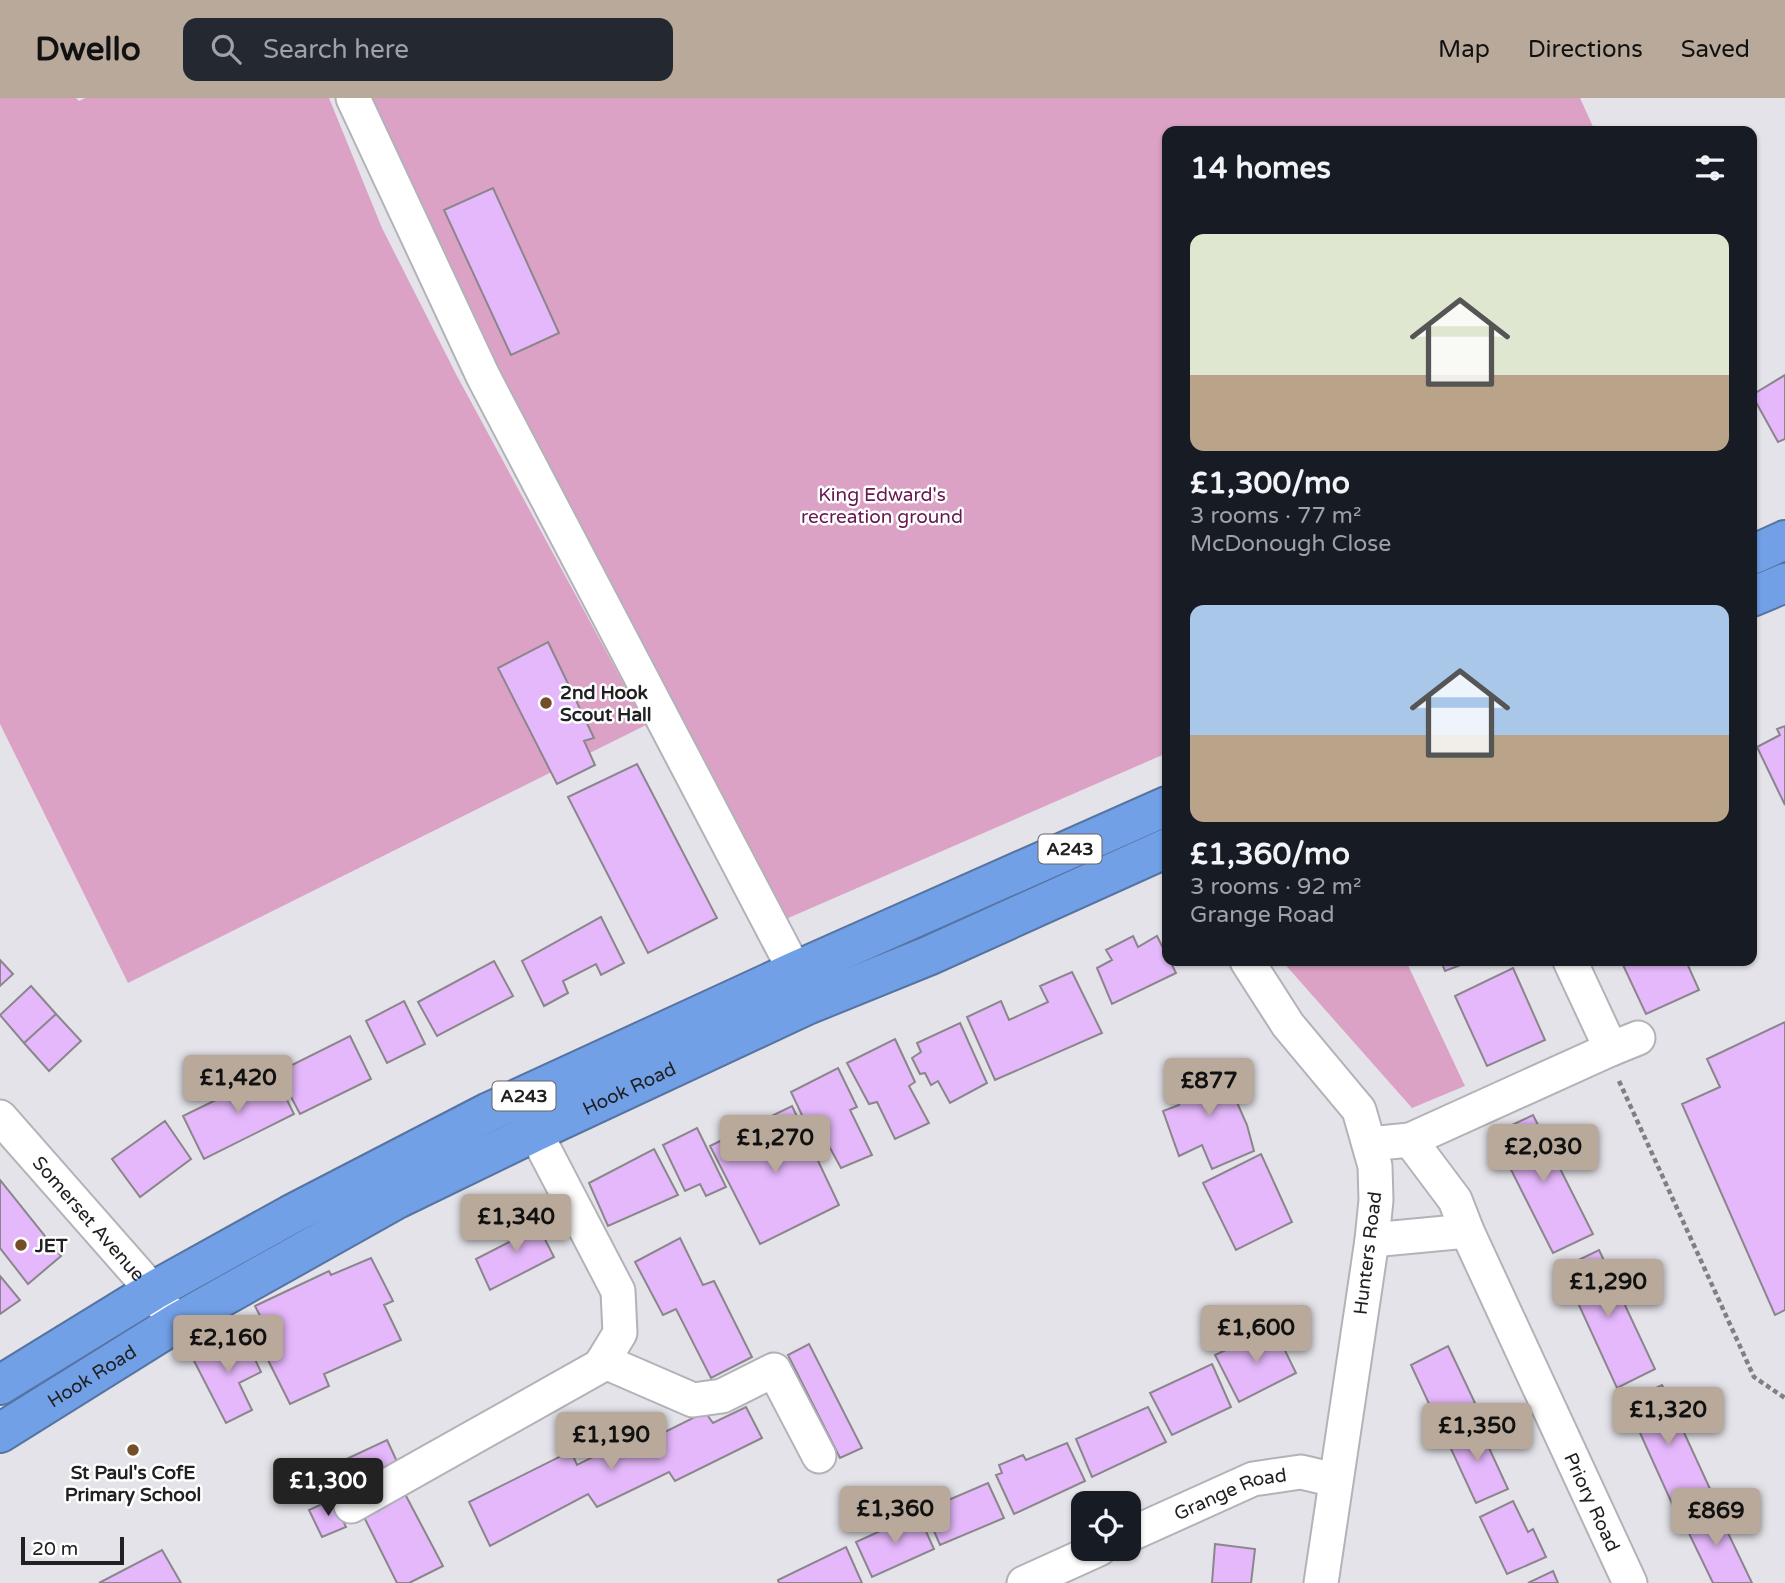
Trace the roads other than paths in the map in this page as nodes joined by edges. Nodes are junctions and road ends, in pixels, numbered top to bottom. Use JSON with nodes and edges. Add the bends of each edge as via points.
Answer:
{"nodes":[{"id":1,"x":353,"y":98,"type":"edge"},
{"id":2,"x":1785,"y":540,"type":"edge"},
{"id":3,"x":1757,"y":553,"type":"edge"},
{"id":4,"x":1785,"y":583,"type":"edge"},
{"id":5,"x":1757,"y":595,"type":"edge"},
{"id":6,"x":1162,"y":808,"type":"edge"},
{"id":7,"x":1162,"y":850,"type":"edge"},
{"id":8,"x":1250,"y":966,"type":"edge"},
{"id":9,"x":1573,"y":966,"type":"edge"},
{"id":10,"x":795,"y":971,"type":"junction"},
{"id":11,"x":0,"y":1117,"type":"edge"},
{"id":12,"x":535,"y":1132,"type":"junction"},
{"id":13,"x":1410,"y":1140,"type":"junction"},
{"id":14,"x":1368,"y":1144,"type":"junction"},
{"id":15,"x":1467,"y":1231,"type":"junction"},
{"id":16,"x":1371,"y":1240,"type":"junction"},
{"id":17,"x":153,"y":1291,"type":"junction"},
{"id":18,"x":176,"y":1323,"type":"junction"},
{"id":19,"x":603,"y":1361,"type":"junction"},
{"id":20,"x":0,"y":1385,"type":"edge"},
{"id":21,"x":0,"y":1433,"type":"edge"},
{"id":22,"x":820,"y":1456,"type":"dead end"},
{"id":23,"x":1335,"y":1480,"type":"junction"},
{"id":24,"x":351,"y":1506,"type":"dead end"},
{"id":25,"x":1141,"y":1530,"type":"edge"},
{"id":26,"x":1073,"y":1561,"type":"edge"},
{"id":27,"x":1024,"y":1583,"type":"edge"},
{"id":28,"x":1321,"y":1583,"type":"edge"},
{"id":29,"x":1630,"y":1583,"type":"edge"}],
"edges":[{"from":1,"to":10,"type":"street","via":[[483,376]]},
{"from":2,"to":3,"type":"highway"},
{"from":4,"to":5,"type":"highway"},
{"from":6,"to":10,"type":"highway","name":"Hook Road","number":"A243"},
{"from":7,"to":12,"type":"highway","name":"Hook Road","via":[[928,956],[807,1004]]},
{"from":8,"to":14,"type":"street","name":"Hunters Road","via":[[1289,1025],[1359,1110]]},
{"from":9,"to":13,"type":"street","via":[[1618,1046]]},
{"from":10,"to":17,"type":"highway","name":"Hook Road","number":"A243","via":[[489,1112]]},
{"from":11,"to":17,"type":"street","name":"Somerset Avenue"},
{"from":12,"to":18,"type":"highway","name":"Hook Road","via":[[397,1199]]},
{"from":12,"to":19,"type":"street","via":[[618,1291],[620,1333]]},
{"from":13,"to":14,"type":"street"},
{"from":13,"to":15,"type":"street","name":"Priory Road","via":[[1455,1200]]},
{"from":14,"to":16,"type":"street","name":"Hunters Road","via":[[1375,1167]]},
{"from":15,"to":16,"type":"street"},
{"from":15,"to":29,"type":"street","name":"Priory Road"},
{"from":16,"to":23,"type":"street","name":"Hunters Road"},
{"from":17,"to":18,"type":"street","name":"Somerset Avenue"},
{"from":17,"to":20,"type":"highway","name":"Hook Road","number":"A243"},
{"from":18,"to":21,"type":"highway","name":"Hook Road"},
{"from":19,"to":22,"type":"street","via":[[694,1400],[722,1396],[774,1370]]},
{"from":19,"to":24,"type":"street"},
{"from":23,"to":25,"type":"street","name":"Grange Road","via":[[1301,1472],[1253,1479]]},
{"from":23,"to":28,"type":"street","name":"Hunters Road"},
{"from":26,"to":27,"type":"street"}]}
